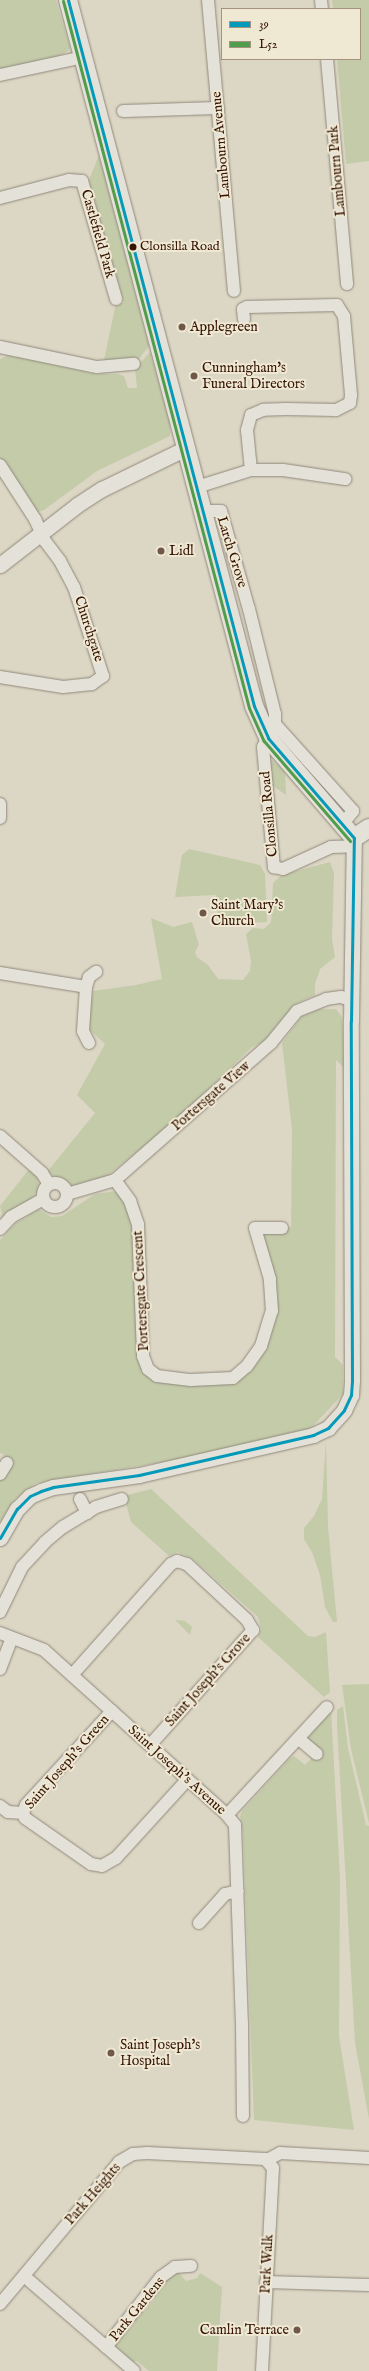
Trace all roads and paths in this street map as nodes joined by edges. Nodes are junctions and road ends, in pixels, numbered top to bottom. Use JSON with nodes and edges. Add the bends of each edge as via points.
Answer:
{"nodes":[{"id":1,"x":68,"y":0,"type":"edge"},
{"id":2,"x":208,"y":0,"type":"edge"},
{"id":3,"x":83,"y":56,"type":"junction"},
{"id":4,"x":327,"y":60,"type":"edge"},
{"id":5,"x":0,"y":76,"type":"edge"},
{"id":6,"x":218,"y":108,"type":"junction"},
{"id":7,"x":123,"y":111,"type":"dead end"},
{"id":8,"x":0,"y":198,"type":"edge"},
{"id":9,"x":347,"y":284,"type":"dead end"},
{"id":10,"x":234,"y":291,"type":"dead end"},
{"id":11,"x":116,"y":299,"type":"dead end"},
{"id":12,"x":244,"y":319,"type":"dead end"},
{"id":13,"x":0,"y":347,"type":"edge"},
{"id":14,"x":134,"y":364,"type":"dead end"},
{"id":15,"x":186,"y":448,"type":"junction"},
{"id":16,"x":0,"y":465,"type":"edge"},
{"id":17,"x":251,"y":470,"type":"junction"},
{"id":18,"x":345,"y":479,"type":"dead end"},
{"id":19,"x":197,"y":487,"type":"junction"},
{"id":20,"x":203,"y":511,"type":"junction"},
{"id":21,"x":41,"y":533,"type":"junction"},
{"id":22,"x":0,"y":565,"type":"edge"},
{"id":23,"x":249,"y":609,"type":"junction"},
{"id":24,"x":230,"y":615,"type":"junction"},
{"id":25,"x":0,"y":677,"type":"edge"},
{"id":26,"x":269,"y":731,"type":"junction"},
{"id":27,"x":0,"y":804,"type":"edge"},
{"id":28,"x":0,"y":818,"type":"edge"},
{"id":29,"x":369,"y":828,"type":"edge"},
{"id":30,"x":350,"y":836,"type":"junction"},
{"id":31,"x":96,"y":972,"type":"dead end"},
{"id":32,"x":0,"y":973,"type":"edge"},
{"id":33,"x":86,"y":987,"type":"junction"},
{"id":34,"x":351,"y":1000,"type":"junction"},
{"id":35,"x":89,"y":1043,"type":"dead end"},
{"id":36,"x":0,"y":1136,"type":"edge"},
{"id":37,"x":115,"y":1180,"type":"junction"},
{"id":38,"x":49,"y":1184,"type":"junction"},
{"id":39,"x":67,"y":1194,"type":"junction"},
{"id":40,"x":44,"y":1199,"type":"junction"},
{"id":41,"x":282,"y":1228,"type":"dead end"},
{"id":42,"x":0,"y":1229,"type":"edge"},
{"id":43,"x":7,"y":1463,"type":"dead end"},
{"id":44,"x":0,"y":1474,"type":"edge"},
{"id":45,"x":80,"y":1499,"type":"dead end"},
{"id":46,"x":122,"y":1499,"type":"dead end"},
{"id":47,"x":88,"y":1512,"type":"junction"},
{"id":48,"x":0,"y":1538,"type":"edge"},
{"id":49,"x":0,"y":1612,"type":"edge"},
{"id":50,"x":0,"y":1632,"type":"edge"},
{"id":51,"x":12,"y":1638,"type":"junction"},
{"id":52,"x":0,"y":1669,"type":"edge"},
{"id":53,"x":72,"y":1675,"type":"junction"},
{"id":54,"x":327,"y":1707,"type":"dead end"},
{"id":55,"x":112,"y":1711,"type":"junction"},
{"id":56,"x":299,"y":1739,"type":"junction"},
{"id":57,"x":150,"y":1745,"type":"junction"},
{"id":58,"x":317,"y":1754,"type":"dead end"},
{"id":59,"x":187,"y":1780,"type":"junction"},
{"id":60,"x":0,"y":1806,"type":"edge"},
{"id":61,"x":23,"y":1813,"type":"junction"},
{"id":62,"x":227,"y":1815,"type":"junction"},
{"id":63,"x":238,"y":1891,"type":"junction"},
{"id":64,"x":199,"y":1923,"type":"dead end"},
{"id":65,"x":243,"y":2116,"type":"dead end"},
{"id":66,"x":369,"y":2158,"type":"edge"},
{"id":67,"x":267,"y":2160,"type":"junction"},
{"id":68,"x":191,"y":2266,"type":"dead end"},
{"id":69,"x":24,"y":2276,"type":"junction"},
{"id":70,"x":266,"y":2282,"type":"junction"},
{"id":71,"x":369,"y":2285,"type":"edge"},
{"id":72,"x":0,"y":2304,"type":"edge"},
{"id":73,"x":106,"y":2347,"type":"junction"},
{"id":74,"x":134,"y":2371,"type":"edge"},
{"id":75,"x":262,"y":2371,"type":"edge"}],
"edges":[{"from":1,"to":3,"type":"main road","name":"Clonsilla Road"},
{"from":2,"to":6,"type":"street","name":"Lambourn Avenue"},
{"from":3,"to":5,"type":"street"},
{"from":3,"to":15,"type":"main road","name":"Clonsilla Road"},
{"from":4,"to":9,"type":"street","name":"Lambourn Park"},
{"from":6,"to":7,"type":"street"},
{"from":6,"to":10,"type":"street","name":"Lambourn Avenue"},
{"from":8,"to":11,"type":"street","name":"Castlefield Park","via":[[69,180],[82,181]]},
{"from":12,"to":17,"type":"street","via":[[243,309],[247,307],[337,305],[344,316],[351,395],[350,403],[336,410],[263,410],[251,414],[247,430]]},
{"from":13,"to":14,"type":"street","via":[[97,367]]},
{"from":15,"to":19,"type":"main road","name":"Clonsilla Road"},
{"from":15,"to":21,"type":"street","via":[[102,489]]},
{"from":16,"to":21,"type":"street"},
{"from":17,"to":18,"type":"street","via":[[283,470]]},
{"from":17,"to":19,"type":"street"},
{"from":19,"to":20,"type":"main road","name":"Clonsilla Road"},
{"from":20,"to":23,"type":"street","name":"Larch Grove","via":[[221,511]]},
{"from":20,"to":24,"type":"main road","name":"Clonsilla Road"},
{"from":21,"to":22,"type":"street"},
{"from":21,"to":25,"type":"street","name":"Churchgate","via":[[74,587],[103,676],[92,684],[62,687]]},
{"from":23,"to":24,"type":"street"},
{"from":23,"to":26,"type":"street","name":"Larch Grove","via":[[275,714]]},
{"from":24,"to":26,"type":"main road","name":"Clonsilla Road","via":[[254,706]]},
{"from":26,"to":30,"type":"main road","name":"Clonsilla Road","via":[[316,782]]},
{"from":26,"to":30,"type":"street","name":"Clonsilla Road","via":[[263,747],[274,867],[283,869]]},
{"from":27,"to":28,"type":"street"},
{"from":29,"to":30,"type":"main road"},
{"from":30,"to":34,"type":"street"},
{"from":31,"to":33,"type":"street","via":[[89,977]]},
{"from":32,"to":33,"type":"street"},
{"from":33,"to":35,"type":"street","via":[[83,1031]]},
{"from":34,"to":37,"type":"street","name":"Portersgate View","via":[[341,997],[326,999],[296,1011],[271,1043]]},
{"from":34,"to":48,"type":"street","via":[[352,1380],[344,1410],[328,1428],[313,1435],[139,1475],[41,1491],[30,1496],[18,1509]]},
{"from":36,"to":38,"type":"street","via":[[42,1173]]},
{"from":37,"to":39,"type":"street","name":"Portersgate View"},
{"from":37,"to":41,"type":"street","name":"Portersgate Crescent","via":[[130,1201],[138,1224],[143,1356],[148,1369],[157,1376],[191,1380],[233,1378],[247,1366],[261,1346],[272,1311],[270,1279],[255,1228]]},
{"from":38,"to":39,"type":"street","via":[[61,1185]]},
{"from":38,"to":40,"type":"street","via":[[44,1189]]},
{"from":39,"to":40,"type":"street","via":[[59,1207],[50,1206]]},
{"from":40,"to":42,"type":"street","via":[[11,1217]]},
{"from":43,"to":44,"type":"street"},
{"from":45,"to":47,"type":"street"},
{"from":46,"to":47,"type":"street"},
{"from":47,"to":49,"type":"street","via":[[63,1527],[22,1567]]},
{"from":50,"to":51,"type":"street","name":"Saint Joseph's Avenue"},
{"from":51,"to":52,"type":"street"},
{"from":51,"to":53,"type":"street","name":"Saint Joseph's Avenue","via":[[44,1650]]},
{"from":53,"to":55,"type":"street","name":"Saint Joseph's Avenue"},
{"from":53,"to":57,"type":"street","name":"Saint Joseph's Grove","via":[[171,1564],[177,1561],[187,1564],[248,1620],[253,1630]]},
{"from":54,"to":56,"type":"street"},
{"from":55,"to":57,"type":"street","name":"Saint Joseph's Avenue"},
{"from":55,"to":61,"type":"street","name":"Saint Joseph's Green","via":[[26,1805]]},
{"from":56,"to":58,"type":"street"},
{"from":56,"to":62,"type":"street"},
{"from":57,"to":59,"type":"street","name":"Saint Joseph's Avenue"},
{"from":59,"to":61,"type":"street","name":"Saint Joseph's Green","via":[[116,1858],[102,1866],[96,1867],[76,1855],[25,1818]]},
{"from":59,"to":62,"type":"street","name":"Saint Joseph's Avenue"},
{"from":60,"to":61,"type":"street","name":"Saint Joseph's Green","via":[[8,1812]]},
{"from":62,"to":63,"type":"street","name":"Saint Joseph's Avenue","via":[[236,1830]]},
{"from":63,"to":64,"type":"street","via":[[225,1894]]},
{"from":63,"to":65,"type":"street","name":"Saint Joseph's Avenue"},
{"from":66,"to":67,"type":"street","via":[[280,2153]]},
{"from":67,"to":69,"type":"street","name":"Park Heights","via":[[133,2154],[119,2162]]},
{"from":67,"to":70,"type":"street","name":"Park Walk","via":[[273,2168]]},
{"from":68,"to":73,"type":"street","name":"Park Gardens","via":[[175,2267],[161,2276]]},
{"from":69,"to":72,"type":"street","name":"Park Heights"},
{"from":69,"to":73,"type":"street","name":"Park Gardens"},
{"from":70,"to":71,"type":"street"},
{"from":70,"to":75,"type":"street","name":"Park Walk"},
{"from":73,"to":74,"type":"street","name":"Park Gardens"}]}
